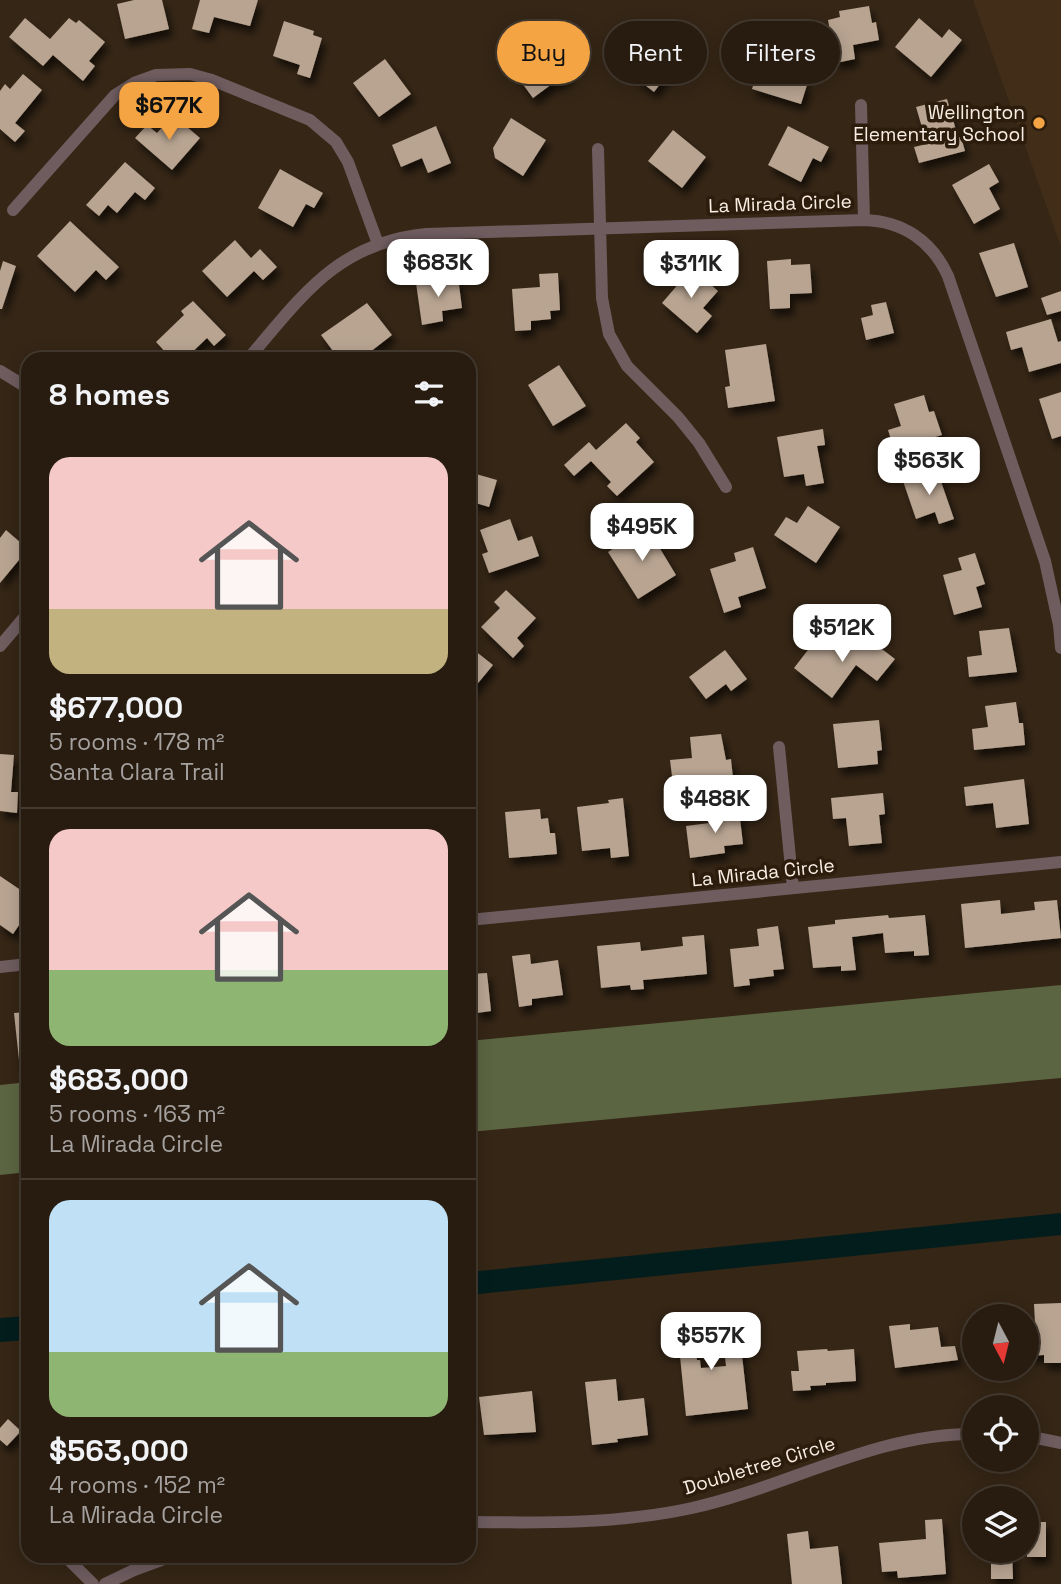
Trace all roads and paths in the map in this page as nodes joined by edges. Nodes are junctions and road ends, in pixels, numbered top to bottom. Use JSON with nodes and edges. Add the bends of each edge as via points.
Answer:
{"nodes":[{"id":1,"x":861,"y":105,"type":"dead end"},
{"id":2,"x":598,"y":149,"type":"dead end"},
{"id":3,"x":13,"y":210,"type":"dead end"},
{"id":4,"x":864,"y":220,"type":"junction"},
{"id":5,"x":600,"y":228,"type":"junction"},
{"id":6,"x":378,"y":244,"type":"junction"},
{"id":7,"x":254,"y":352,"type":"edge"},
{"id":8,"x":0,"y":371,"type":"edge"},
{"id":9,"x":21,"y":384,"type":"edge"},
{"id":10,"x":726,"y":487,"type":"dead end"},
{"id":11,"x":21,"y":620,"type":"edge"},
{"id":12,"x":2,"y":640,"type":"edge"},
{"id":13,"x":1061,"y":648,"type":"edge"},
{"id":14,"x":779,"y":747,"type":"dead end"},
{"id":15,"x":1061,"y":862,"type":"edge"},
{"id":16,"x":793,"y":888,"type":"junction"},
{"id":17,"x":476,"y":919,"type":"edge"},
{"id":18,"x":21,"y":965,"type":"edge"},
{"id":19,"x":0,"y":967,"type":"edge"},
{"id":20,"x":962,"y":1434,"type":"edge"},
{"id":21,"x":1039,"y":1438,"type":"edge"},
{"id":22,"x":1061,"y":1443,"type":"edge"},
{"id":23,"x":476,"y":1522,"type":"edge"},
{"id":24,"x":72,"y":1563,"type":"edge"},
{"id":25,"x":153,"y":1563,"type":"edge"},
{"id":26,"x":93,"y":1584,"type":"edge"},
{"id":27,"x":105,"y":1584,"type":"edge"}],
"edges":[{"from":1,"to":4,"type":"street"},
{"from":2,"to":5,"type":"street"},
{"from":3,"to":6,"type":"street","via":[[115,95],[156,75],[190,74],[300,114],[328,134],[348,162]]},
{"from":4,"to":5,"type":"street","name":"La Mirada Circle"},
{"from":4,"to":13,"type":"street","name":"La Mirada Circle","via":[[906,229],[924,241],[943,266],[1042,549]]},
{"from":5,"to":6,"type":"street","name":"La Mirada Circle","via":[[426,234]]},
{"from":5,"to":10,"type":"street","via":[[603,310],[614,345],[627,366],[699,443]]},
{"from":6,"to":7,"type":"street","name":"La Mirada Circle","via":[[317,280]]},
{"from":8,"to":9,"type":"street"},
{"from":11,"to":12,"type":"street"},
{"from":14,"to":16,"type":"street"},
{"from":15,"to":16,"type":"street","name":"La Mirada Circle"},
{"from":16,"to":17,"type":"street","name":"La Mirada Circle"},
{"from":18,"to":19,"type":"street"},
{"from":20,"to":23,"type":"street","name":"Doubletree Circle","via":[[875,1449],[692,1508],[585,1523]]},
{"from":21,"to":22,"type":"street"},
{"from":24,"to":26,"type":"street"},
{"from":25,"to":27,"type":"street"}]}
